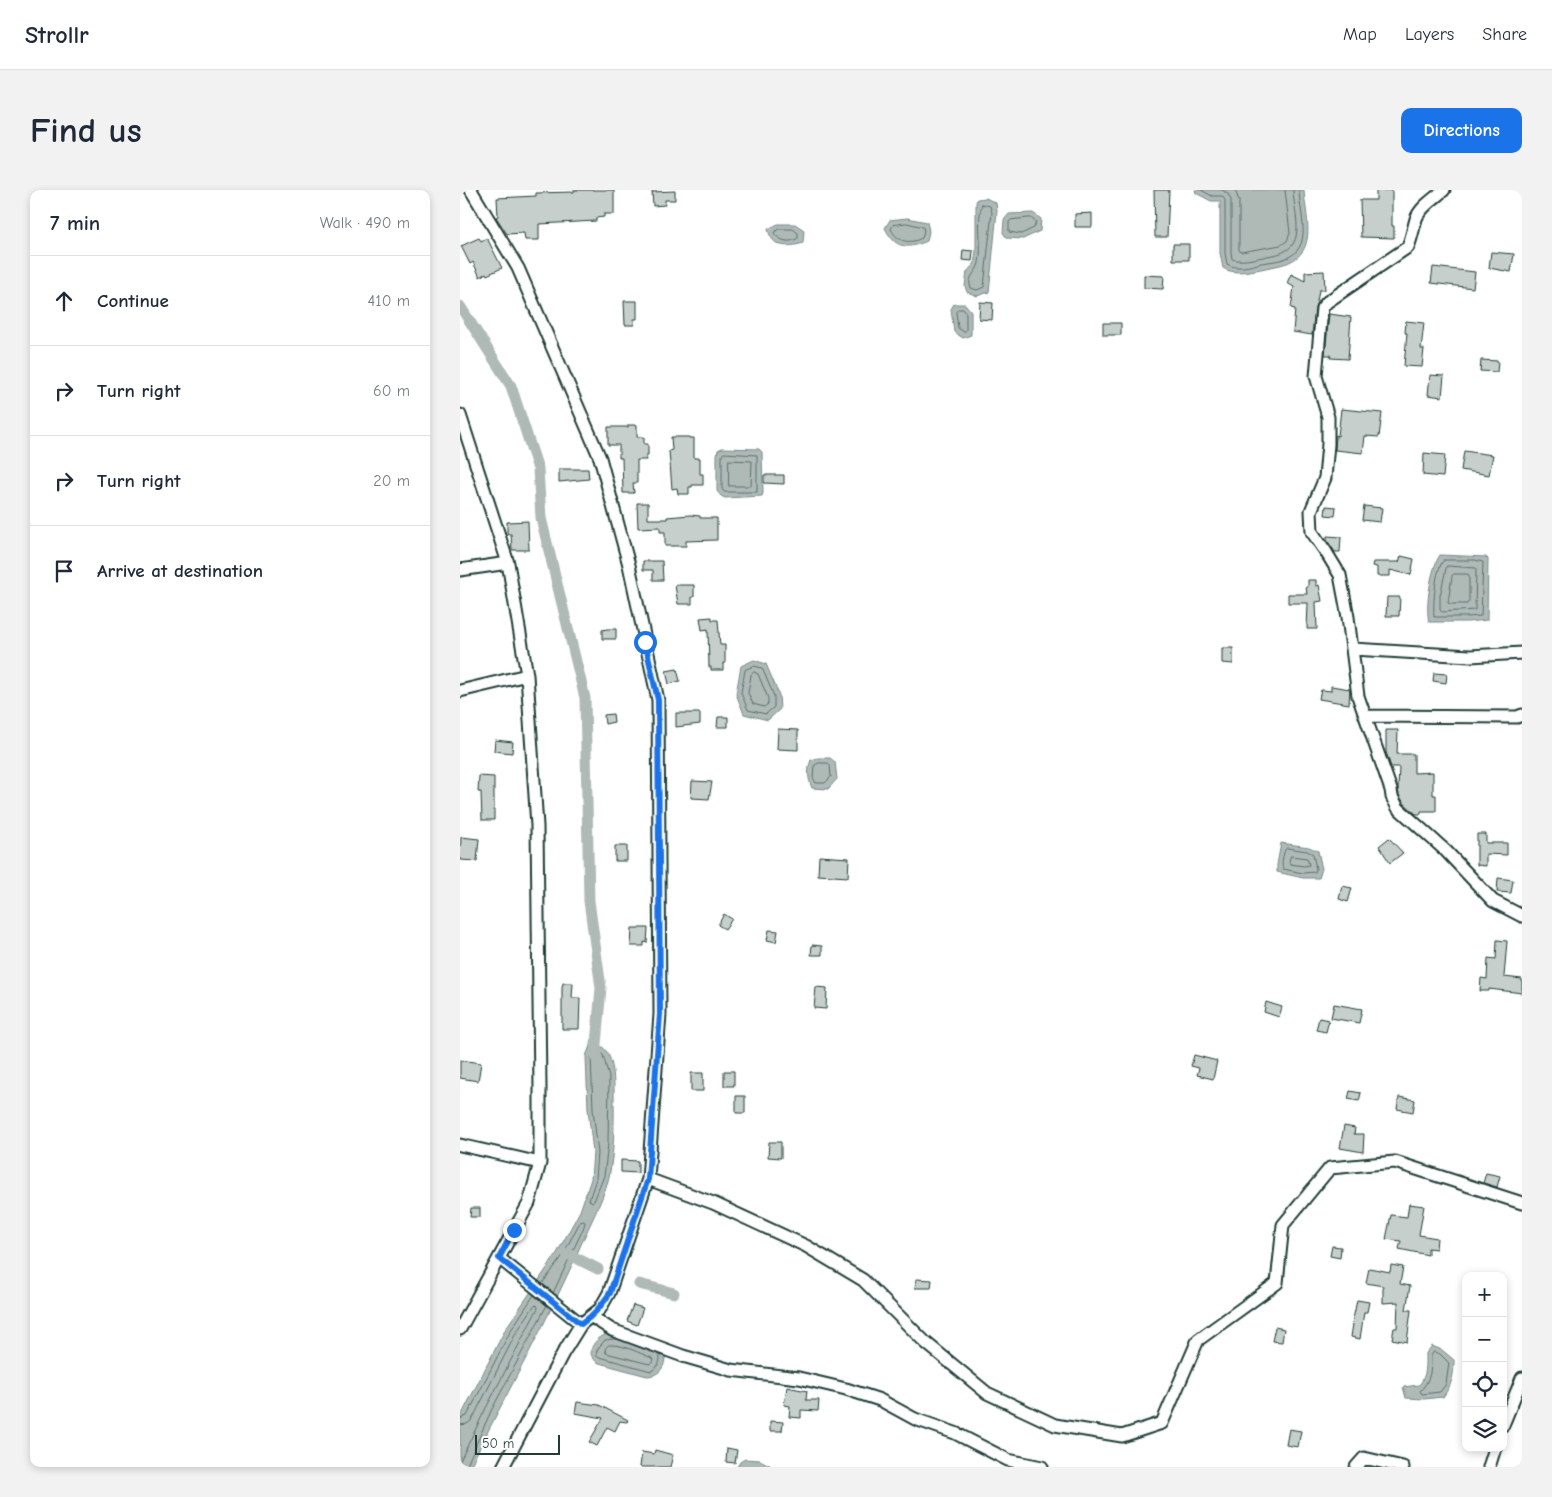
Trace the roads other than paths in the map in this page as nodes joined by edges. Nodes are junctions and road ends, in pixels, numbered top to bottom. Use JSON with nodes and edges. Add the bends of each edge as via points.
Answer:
{"nodes":[{"id":1,"x":471,"y":190,"type":"edge"},
{"id":2,"x":1444,"y":190,"type":"edge"},
{"id":3,"x":460,"y":415,"type":"edge"},
{"id":4,"x":508,"y":563,"type":"junction"},
{"id":5,"x":460,"y":570,"type":"edge"},
{"id":6,"x":1352,"y":649,"type":"junction"},
{"id":7,"x":1522,"y":653,"type":"edge"},
{"id":8,"x":527,"y":675,"type":"junction"},
{"id":9,"x":460,"y":690,"type":"edge"},
{"id":10,"x":1522,"y":715,"type":"edge"},
{"id":11,"x":1366,"y":716,"type":"junction"},
{"id":12,"x":1522,"y":916,"type":"edge"},
{"id":13,"x":460,"y":1145,"type":"edge"},
{"id":14,"x":540,"y":1162,"type":"junction"},
{"id":15,"x":648,"y":1179,"type":"junction"},
{"id":16,"x":1522,"y":1203,"type":"edge"},
{"id":17,"x":499,"y":1258,"type":"junction"},
{"id":18,"x":592,"y":1317,"type":"junction"},
{"id":19,"x":581,"y":1324,"type":"junction"},
{"id":20,"x":460,"y":1328,"type":"edge"},
{"id":21,"x":1522,"y":1378,"type":"edge"},
{"id":22,"x":1507,"y":1415,"type":"edge"},
{"id":23,"x":1494,"y":1452,"type":"edge"},
{"id":24,"x":502,"y":1467,"type":"edge"},
{"id":25,"x":1042,"y":1467,"type":"edge"},
{"id":26,"x":1356,"y":1467,"type":"edge"},
{"id":27,"x":1403,"y":1467,"type":"edge"},
{"id":28,"x":1490,"y":1467,"type":"edge"}],
"edges":[{"from":1,"to":15,"type":"street","via":[[518,268],[600,458],[629,565],[658,700],[660,1014]]},
{"from":2,"to":6,"type":"street","via":[[1423,207],[1416,218],[1408,247],[1322,308],[1316,376],[1328,417],[1328,444],[1325,478],[1310,511],[1312,532],[1340,575]]},
{"from":3,"to":4,"type":"street"},
{"from":4,"to":5,"type":"street"},
{"from":4,"to":8,"type":"street"},
{"from":6,"to":7,"type":"street","via":[[1470,656]]},
{"from":6,"to":11,"type":"street","via":[[1358,696]]},
{"from":8,"to":9,"type":"street"},
{"from":8,"to":14,"type":"street","via":[[537,826]]},
{"from":10,"to":11,"type":"street"},
{"from":11,"to":12,"type":"street","via":[[1398,808],[1446,851],[1493,901]]},
{"from":13,"to":14,"type":"street"},
{"from":14,"to":17,"type":"street","via":[[529,1203]]},
{"from":15,"to":16,"type":"street","via":[[713,1203],[806,1246],[863,1280],[925,1342],[987,1393],[1055,1424],[1122,1436],[1162,1423],[1198,1340],[1277,1283],[1283,1225],[1330,1168],[1395,1162]]},
{"from":15,"to":18,"type":"street","via":[[610,1293]]},
{"from":17,"to":19,"type":"street"},
{"from":17,"to":20,"type":"street"},
{"from":18,"to":19,"type":"street"},
{"from":18,"to":25,"type":"street","via":[[612,1330],[731,1370],[799,1378],[846,1389],[955,1433],[1008,1460]]},
{"from":19,"to":24,"type":"street"},
{"from":21,"to":22,"type":"street"},
{"from":23,"to":28,"type":"street"},
{"from":26,"to":27,"type":"street","via":[[1364,1458]]}]}
